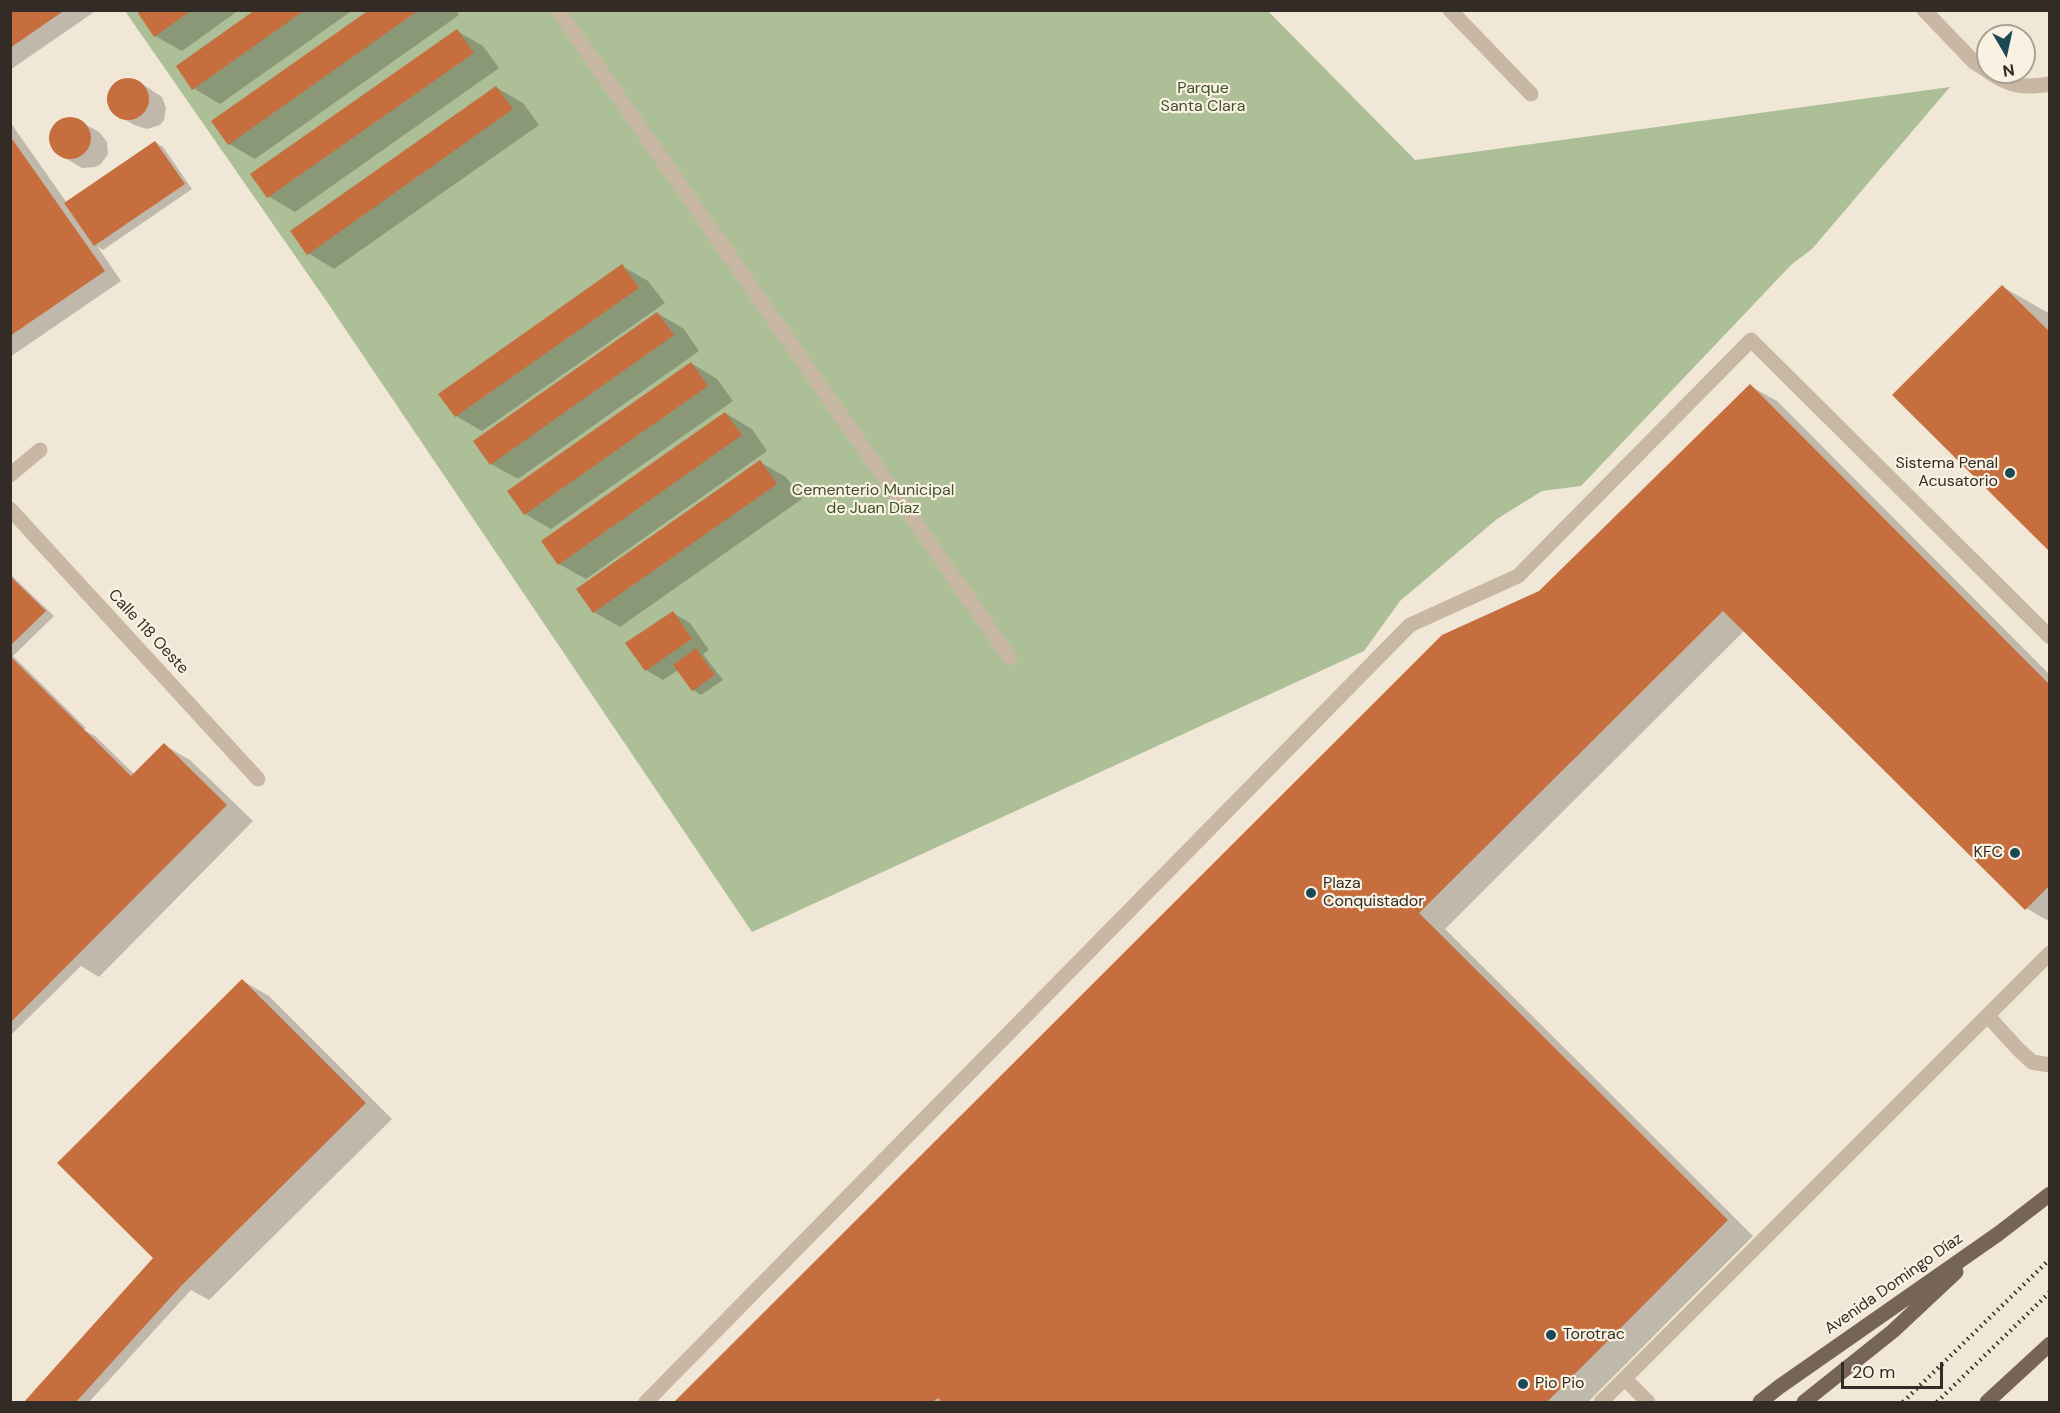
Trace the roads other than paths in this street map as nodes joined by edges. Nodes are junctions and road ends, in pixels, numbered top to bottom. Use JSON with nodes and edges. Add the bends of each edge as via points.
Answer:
{"nodes":[{"id":1,"x":558,"y":10,"type":"edge"},
{"id":2,"x":1450,"y":10,"type":"edge"},
{"id":3,"x":1924,"y":10,"type":"edge"},
{"id":4,"x":1976,"y":63,"type":"edge"},
{"id":5,"x":2011,"y":84,"type":"edge"},
{"id":6,"x":2049,"y":84,"type":"edge"},
{"id":7,"x":1531,"y":94,"type":"dead end"},
{"id":8,"x":40,"y":450,"type":"dead end"},
{"id":9,"x":10,"y":475,"type":"edge"},
{"id":10,"x":10,"y":509,"type":"edge"},
{"id":11,"x":2049,"y":637,"type":"edge"},
{"id":12,"x":1010,"y":658,"type":"dead end"},
{"id":13,"x":258,"y":779,"type":"dead end"},
{"id":14,"x":2049,"y":953,"type":"edge"},
{"id":15,"x":1988,"y":1016,"type":"junction"},
{"id":16,"x":2049,"y":1065,"type":"edge"},
{"id":17,"x":2049,"y":1194,"type":"edge"},
{"id":18,"x":1998,"y":1234,"type":"junction"},
{"id":19,"x":2049,"y":1344,"type":"edge"},
{"id":20,"x":2049,"y":1349,"type":"edge"},
{"id":21,"x":1625,"y":1379,"type":"junction"},
{"id":22,"x":646,"y":1402,"type":"edge"},
{"id":23,"x":1601,"y":1402,"type":"edge"},
{"id":24,"x":1647,"y":1402,"type":"edge"},
{"id":25,"x":1760,"y":1402,"type":"edge"},
{"id":26,"x":1804,"y":1402,"type":"edge"},
{"id":27,"x":1987,"y":1402,"type":"edge"},
{"id":28,"x":2000,"y":1402,"type":"edge"}],
"edges":[{"from":1,"to":12,"type":"street"},
{"from":2,"to":7,"type":"street"},
{"from":3,"to":4,"type":"street"},
{"from":5,"to":6,"type":"street"},
{"from":8,"to":9,"type":"street"},
{"from":10,"to":13,"type":"street","name":"Calle 118 Oeste"},
{"from":11,"to":22,"type":"street","via":[[1751,340],[1518,576],[1410,625]]},
{"from":14,"to":15,"type":"street"},
{"from":15,"to":16,"type":"street","via":[[2032,1062]]},
{"from":15,"to":21,"type":"street"},
{"from":17,"to":18,"type":"main road","name":"Avenida Domingo Díaz"},
{"from":18,"to":25,"type":"main road","name":"Avenida Domingo Díaz"},
{"from":18,"to":26,"type":"main road","via":[[1893,1331]]},
{"from":19,"to":27,"type":"main road"},
{"from":20,"to":28,"type":"main road"},
{"from":21,"to":23,"type":"street"},
{"from":21,"to":24,"type":"street"}]}
